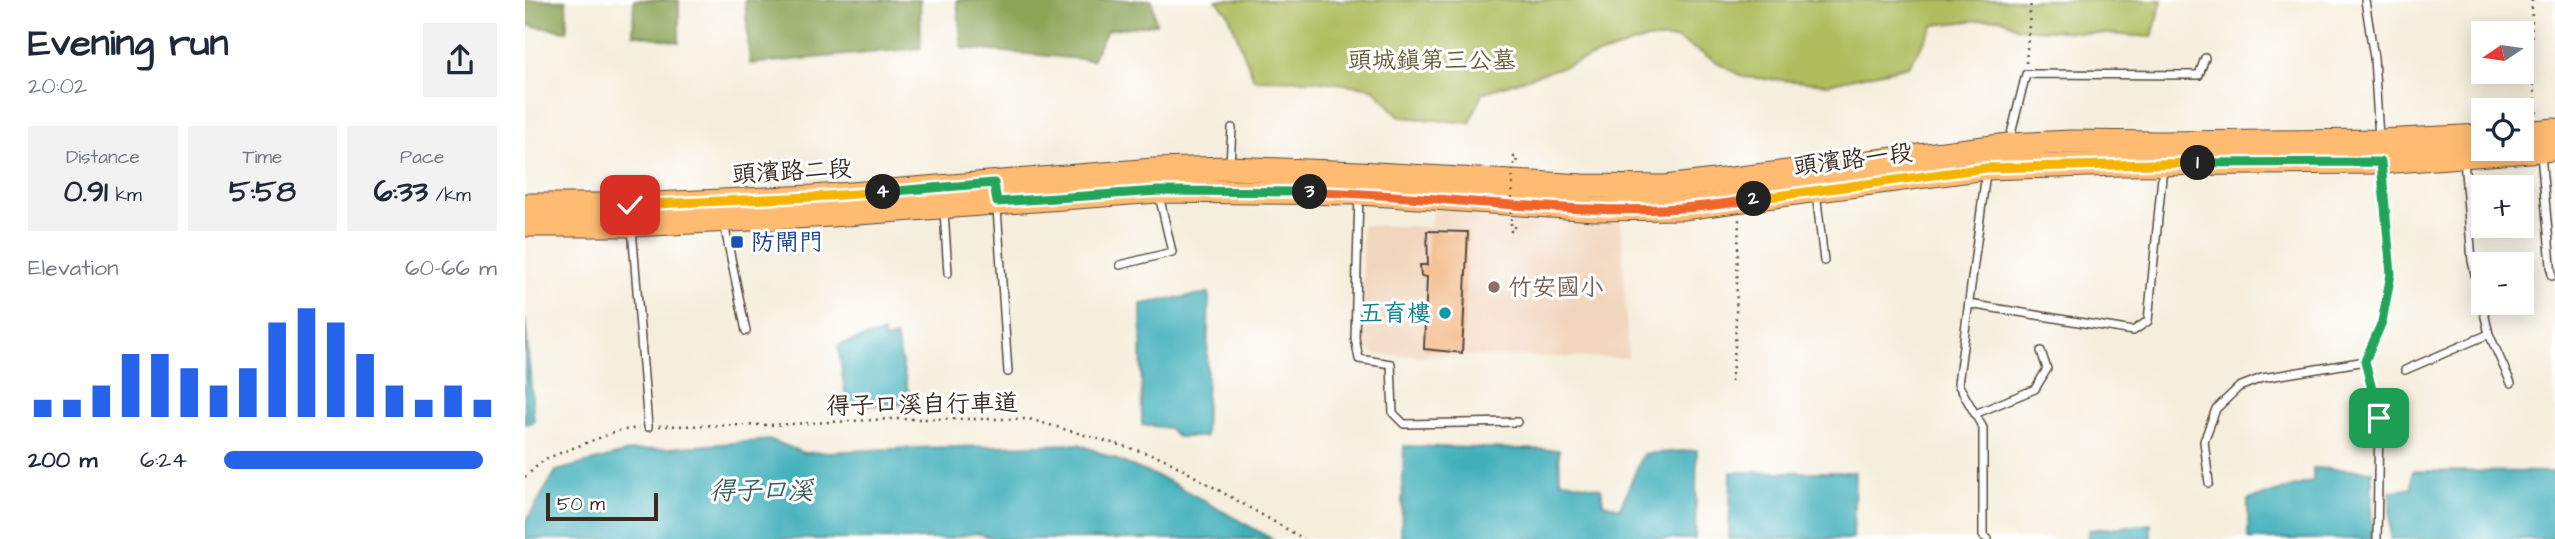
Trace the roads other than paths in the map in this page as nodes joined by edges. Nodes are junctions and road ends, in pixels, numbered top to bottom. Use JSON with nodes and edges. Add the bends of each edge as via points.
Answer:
{"nodes":[{"id":1,"x":2365,"y":0,"type":"edge"},
{"id":2,"x":2205,"y":58,"type":"dead end"},
{"id":3,"x":1232,"y":128,"type":"dead end"},
{"id":4,"x":2542,"y":139,"type":"edge"},
{"id":5,"x":2470,"y":143,"type":"edge"},
{"id":6,"x":2380,"y":151,"type":"junction"},
{"id":7,"x":1998,"y":157,"type":"junction"},
{"id":8,"x":2163,"y":163,"type":"junction"},
{"id":9,"x":1230,"y":168,"type":"junction"},
{"id":10,"x":1359,"y":183,"type":"junction"},
{"id":11,"x":1815,"y":190,"type":"junction"},
{"id":12,"x":1158,"y":191,"type":"junction"},
{"id":13,"x":1475,"y":191,"type":"junction"},
{"id":14,"x":995,"y":193,"type":"junction"},
{"id":15,"x":525,"y":205,"type":"edge"},
{"id":16,"x":944,"y":207,"type":"junction"},
{"id":17,"x":631,"y":215,"type":"junction"},
{"id":18,"x":723,"y":219,"type":"junction"},
{"id":19,"x":525,"y":225,"type":"edge"},
{"id":20,"x":1824,"y":261,"type":"dead end"},
{"id":21,"x":1120,"y":265,"type":"dead end"},
{"id":22,"x":948,"y":273,"type":"dead end"},
{"id":23,"x":2552,"y":276,"type":"dead end"},
{"id":24,"x":1969,"y":304,"type":"junction"},
{"id":25,"x":746,"y":331,"type":"dead end"},
{"id":26,"x":2489,"y":334,"type":"junction"},
{"id":27,"x":2041,"y":351,"type":"dead end"},
{"id":28,"x":2365,"y":361,"type":"junction"},
{"id":29,"x":2405,"y":370,"type":"dead end"},
{"id":30,"x":1008,"y":372,"type":"dead end"},
{"id":31,"x":2511,"y":383,"type":"dead end"},
{"id":32,"x":1975,"y":414,"type":"junction"},
{"id":33,"x":1517,"y":422,"type":"dead end"},
{"id":34,"x":648,"y":426,"type":"road end"},
{"id":35,"x":2209,"y":482,"type":"dead end"},
{"id":36,"x":1988,"y":539,"type":"edge"},
{"id":37,"x":2377,"y":539,"type":"edge"}],
"edges":[{"from":1,"to":6,"type":"lane"},
{"from":2,"to":7,"type":"lane","via":[[2199,75],[2026,74]]},
{"from":3,"to":9,"type":"lane"},
{"from":4,"to":5,"type":"main road","name":"頭濱路一段"},
{"from":4,"to":23,"type":"lane"},
{"from":5,"to":6,"type":"main road","name":"頭濱路一段"},
{"from":5,"to":26,"type":"lane","via":[[2472,261]]},
{"from":6,"to":7,"type":"main road","name":"頭濱路一段","via":[[2071,142]]},
{"from":6,"to":8,"type":"main road","name":"頭濱路一段"},
{"from":6,"to":28,"type":"lane","via":[[2391,274],[2382,322]]},
{"from":7,"to":8,"type":"main road","name":"頭濱路一段"},
{"from":7,"to":11,"type":"main road","name":"頭濱路一段"},
{"from":7,"to":13,"type":"main road","name":"頭濱路一段","via":[[1665,187]]},
{"from":7,"to":24,"type":"lane"},
{"from":8,"to":24,"type":"lane","via":[[2148,321],[2133,331]]},
{"from":9,"to":10,"type":"main road","name":"頭濱路一段"},
{"from":9,"to":14,"type":"main road","name":"頭濱路二段","via":[[1154,170]]},
{"from":10,"to":12,"type":"main road","name":"頭濱路一段"},
{"from":10,"to":13,"type":"main road","name":"頭濱路一段"},
{"from":10,"to":33,"type":"lane","via":[[1355,338],[1359,359],[1391,364],[1393,413],[1404,424]]},
{"from":11,"to":13,"type":"main road","name":"頭濱路一段","via":[[1683,208],[1595,209]]},
{"from":11,"to":20,"type":"lane"},
{"from":12,"to":14,"type":"main road","name":"頭濱路二段"},
{"from":12,"to":21,"type":"lane","via":[[1172,252]]},
{"from":14,"to":16,"type":"main road","name":"頭濱路二段"},
{"from":14,"to":17,"type":"main road","name":"頭濱路二段","via":[[813,197]]},
{"from":14,"to":30,"type":"lane"},
{"from":15,"to":17,"type":"main road","name":"頭濱路二段"},
{"from":16,"to":18,"type":"main road","name":"頭濱路二段"},
{"from":16,"to":22,"type":"lane"},
{"from":17,"to":18,"type":"main road","name":"頭濱路二段"},
{"from":17,"to":19,"type":"main road","name":"頭濱路二段"},
{"from":17,"to":34,"type":"lane"},
{"from":18,"to":25,"type":"lane"},
{"from":24,"to":32,"type":"lane","via":[[1958,384]]},
{"from":26,"to":29,"type":"lane"},
{"from":26,"to":31,"type":"lane"},
{"from":27,"to":32,"type":"lane","via":[[2047,369],[2035,389]]},
{"from":28,"to":35,"type":"lane","via":[[2262,378],[2239,387],[2216,409],[2204,441]]},
{"from":28,"to":37,"type":"lane","via":[[2379,418]]},
{"from":32,"to":36,"type":"lane","via":[[1983,428],[1983,536]]}]}
